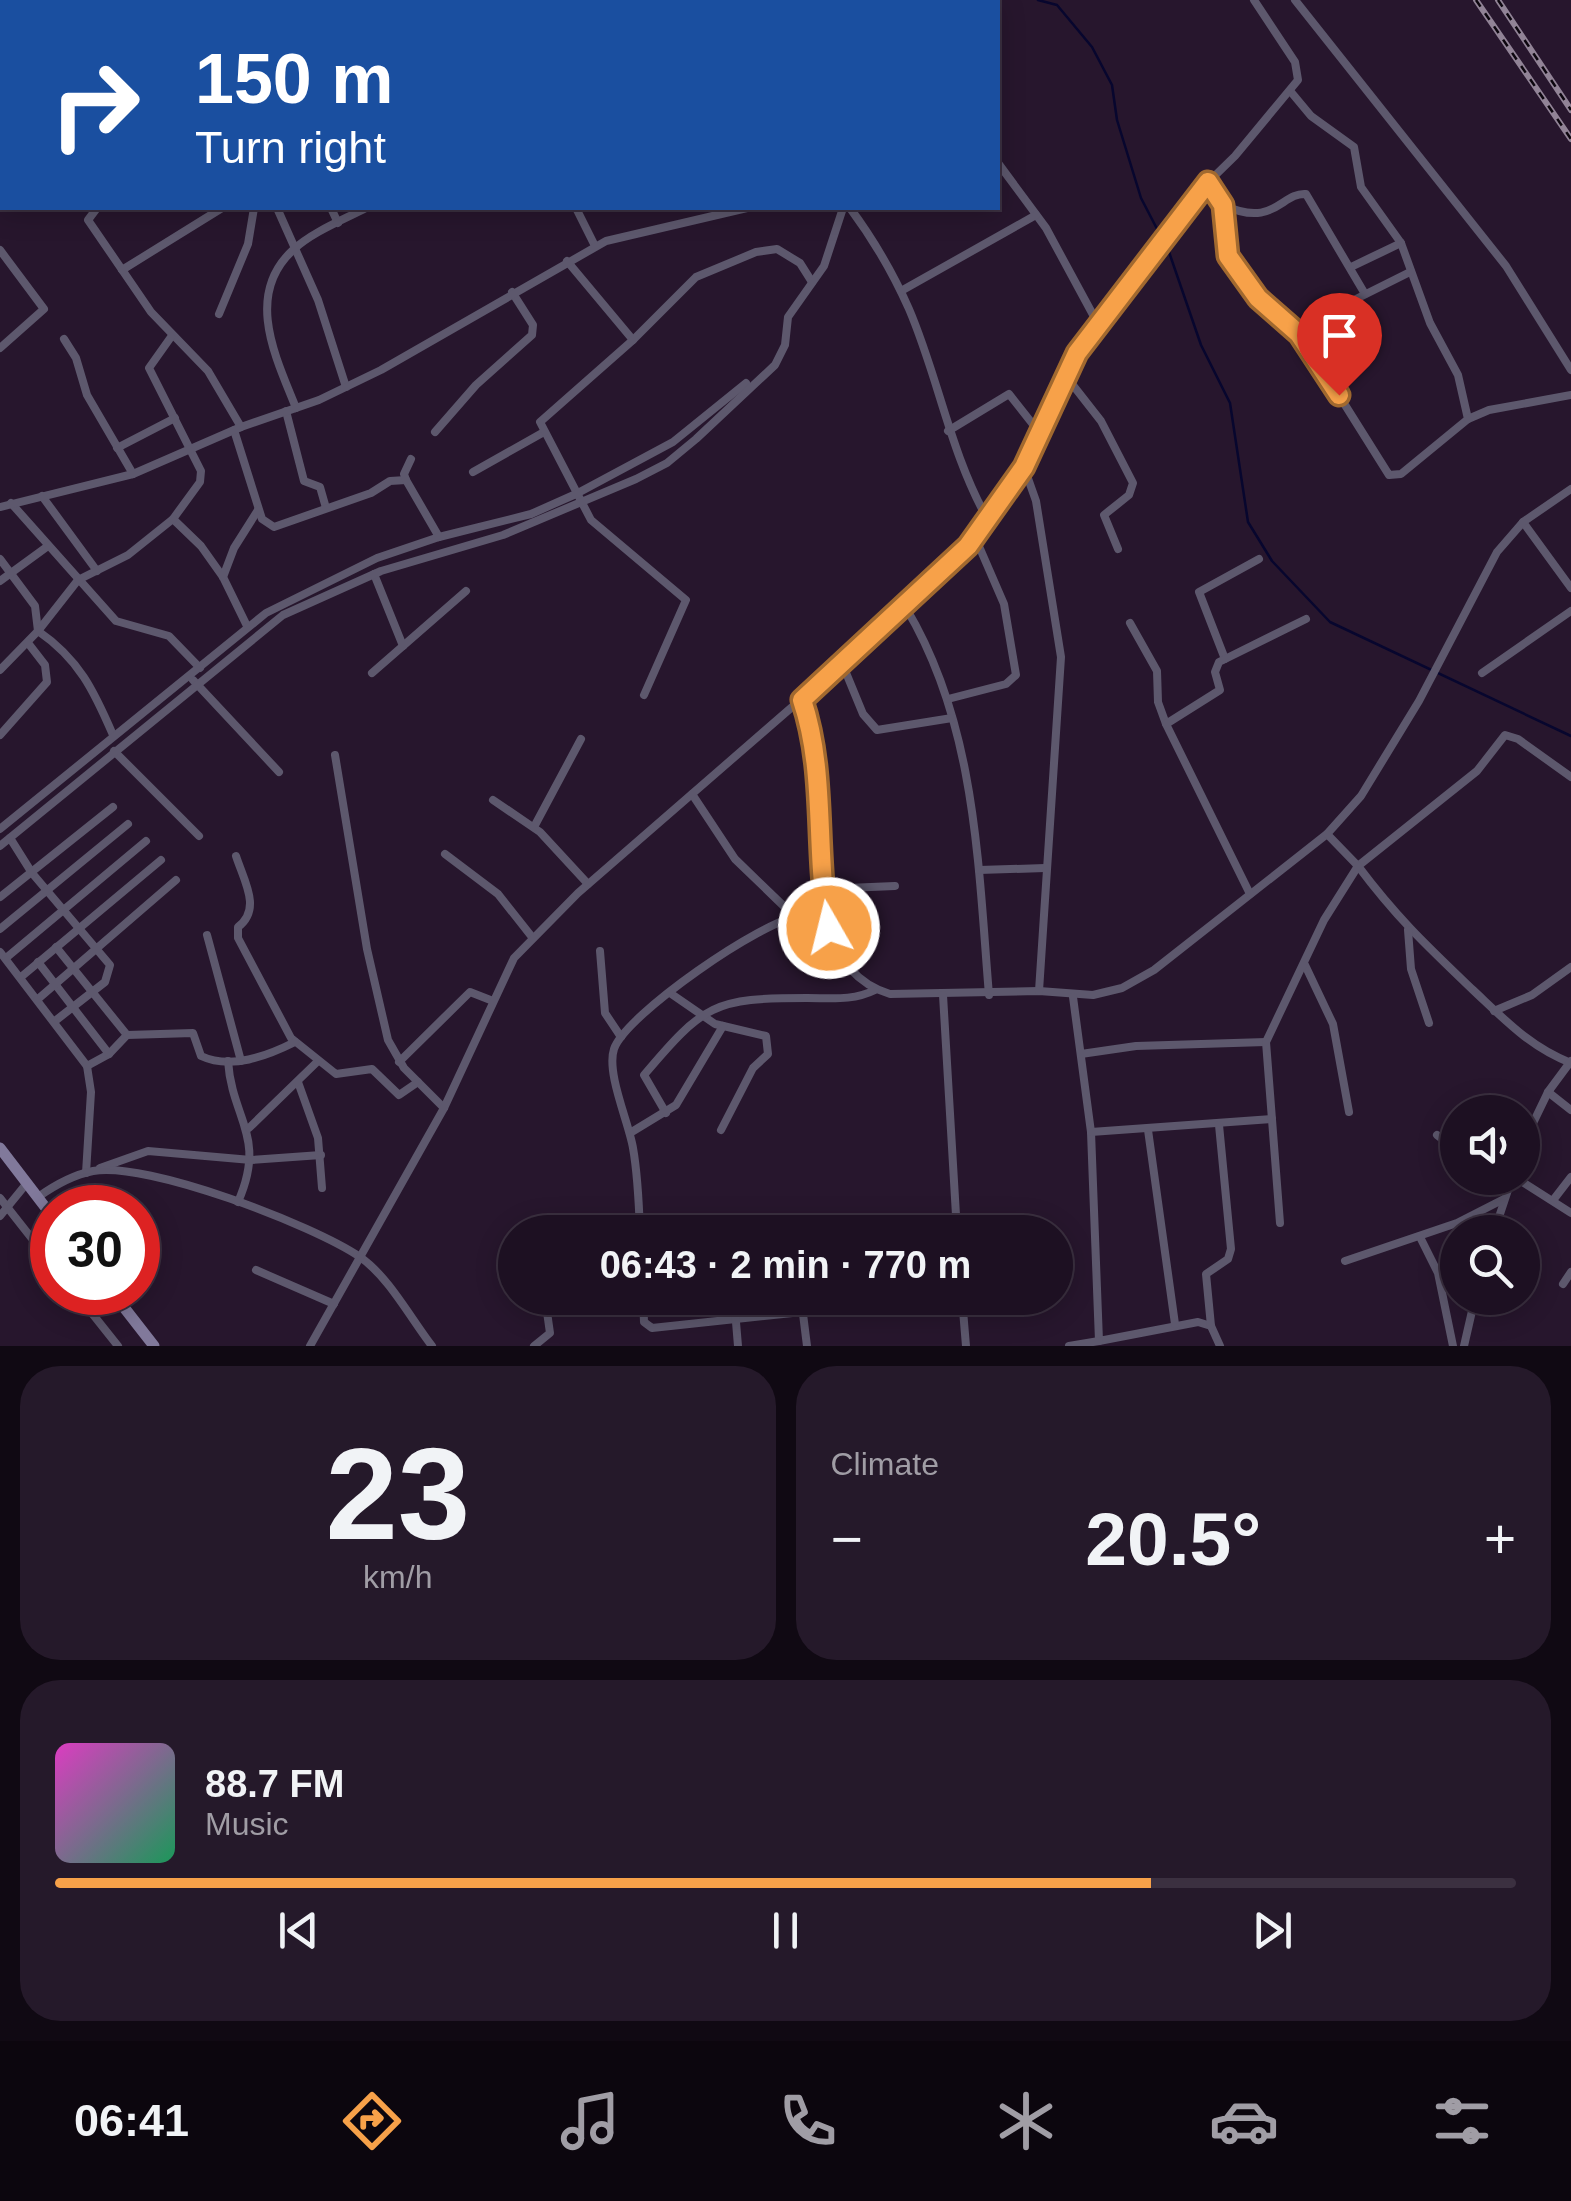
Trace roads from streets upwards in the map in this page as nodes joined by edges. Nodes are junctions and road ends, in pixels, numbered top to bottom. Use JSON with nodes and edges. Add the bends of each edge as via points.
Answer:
{"nodes":[{"id":1,"x":1254,"y":0,"type":"edge"},
{"id":2,"x":1295,"y":0,"type":"edge"},
{"id":3,"x":1291,"y":92,"type":"junction"},
{"id":4,"x":1000,"y":166,"type":"edge"},
{"id":5,"x":1208,"y":182,"type":"junction"},
{"id":6,"x":1223,"y":205,"type":"junction"},
{"id":7,"x":96,"y":210,"type":"edge"},
{"id":8,"x":219,"y":210,"type":"edge"},
{"id":9,"x":254,"y":210,"type":"edge"},
{"id":10,"x":279,"y":210,"type":"edge"},
{"id":11,"x":333,"y":210,"type":"edge"},
{"id":12,"x":362,"y":210,"type":"edge"},
{"id":13,"x":577,"y":210,"type":"edge"},
{"id":14,"x":738,"y":210,"type":"edge"},
{"id":15,"x":846,"y":210,"type":"edge"},
{"id":16,"x":848,"y":210,"type":"edge"},
{"id":17,"x":1036,"y":215,"type":"junction"},
{"id":18,"x":338,"y":224,"type":"junction"},
{"id":19,"x":1401,"y":243,"type":"junction"},
{"id":20,"x":594,"y":246,"type":"junction"},
{"id":21,"x":295,"y":247,"type":"junction"},
{"id":22,"x":0,"y":250,"type":"edge"},
{"id":23,"x":566,"y":261,"type":"junction"},
{"id":24,"x":1351,"y":267,"type":"junction"},
{"id":25,"x":122,"y":270,"type":"junction"},
{"id":26,"x":1410,"y":272,"type":"junction"},
{"id":27,"x":812,"y":282,"type":"junction"},
{"id":28,"x":901,"y":291,"type":"junction"},
{"id":29,"x":512,"y":292,"type":"junction"},
{"id":30,"x":1365,"y":294,"type":"junction"},
{"id":31,"x":219,"y":314,"type":"dead end"},
{"id":32,"x":1098,"y":324,"type":"junction"},
{"id":33,"x":1299,"y":334,"type":"junction"},
{"id":34,"x":171,"y":336,"type":"junction"},
{"id":35,"x":64,"y":339,"type":"dead end"},
{"id":36,"x":633,"y":340,"type":"junction"},
{"id":37,"x":1,"y":346,"type":"edge"},
{"id":38,"x":1571,"y":370,"type":"edge"},
{"id":39,"x":1065,"y":375,"type":"junction"},
{"id":40,"x":746,"y":382,"type":"dead end"},
{"id":41,"x":346,"y":387,"type":"junction"},
{"id":42,"x":1571,"y":394,"type":"edge"},
{"id":43,"x":291,"y":410,"type":"junction"},
{"id":44,"x":176,"y":418,"type":"junction"},
{"id":45,"x":1468,"y":419,"type":"junction"},
{"id":46,"x":238,"y":428,"type":"junction"},
{"id":47,"x":948,"y":431,"type":"junction"},
{"id":48,"x":436,"y":432,"type":"dead end"},
{"id":49,"x":544,"y":432,"type":"junction"},
{"id":50,"x":1039,"y":432,"type":"junction"},
{"id":51,"x":117,"y":448,"type":"junction"},
{"id":52,"x":192,"y":451,"type":"junction"},
{"id":53,"x":411,"y":459,"type":"dead end"},
{"id":54,"x":1024,"y":467,"type":"junction"},
{"id":55,"x":473,"y":472,"type":"dead end"},
{"id":56,"x":133,"y":474,"type":"junction"},
{"id":57,"x":406,"y":480,"type":"junction"},
{"id":58,"x":1571,"y":489,"type":"edge"},
{"id":59,"x":42,"y":496,"type":"junction"},
{"id":60,"x":578,"y":499,"type":"junction"},
{"id":61,"x":11,"y":503,"type":"junction"},
{"id":62,"x":0,"y":507,"type":"edge"},
{"id":63,"x":326,"y":508,"type":"junction"},
{"id":64,"x":258,"y":510,"type":"junction"},
{"id":65,"x":173,"y":519,"type":"junction"},
{"id":66,"x":988,"y":520,"type":"junction"},
{"id":67,"x":1523,"y":522,"type":"junction"},
{"id":68,"x":438,"y":537,"type":"junction"},
{"id":69,"x":975,"y":537,"type":"junction"},
{"id":70,"x":48,"y":546,"type":"junction"},
{"id":71,"x":1118,"y":549,"type":"dead end"},
{"id":72,"x":1259,"y":559,"type":"dead end"},
{"id":73,"x":0,"y":560,"type":"edge"},
{"id":74,"x":97,"y":571,"type":"junction"},
{"id":75,"x":11,"y":573,"type":"junction"},
{"id":76,"x":374,"y":574,"type":"junction"},
{"id":77,"x":223,"y":577,"type":"junction"},
{"id":78,"x":78,"y":580,"type":"junction"},
{"id":79,"x":0,"y":581,"type":"edge"},
{"id":80,"x":1571,"y":588,"type":"edge"},
{"id":81,"x":466,"y":590,"type":"dead end"},
{"id":82,"x":906,"y":608,"type":"junction"},
{"id":83,"x":1571,"y":611,"type":"edge"},
{"id":84,"x":1306,"y":619,"type":"dead end"},
{"id":85,"x":1130,"y":623,"type":"dead end"},
{"id":86,"x":247,"y":626,"type":"junction"},
{"id":87,"x":38,"y":632,"type":"junction"},
{"id":88,"x":28,"y":642,"type":"junction"},
{"id":89,"x":403,"y":646,"type":"junction"},
{"id":90,"x":0,"y":652,"type":"edge"},
{"id":91,"x":1225,"y":659,"type":"junction"},
{"id":92,"x":7,"y":662,"type":"junction"},
{"id":93,"x":842,"y":663,"type":"junction"},
{"id":94,"x":200,"y":668,"type":"junction"},
{"id":95,"x":0,"y":670,"type":"edge"},
{"id":96,"x":372,"y":673,"type":"dead end"},
{"id":97,"x":1482,"y":673,"type":"dead end"},
{"id":98,"x":193,"y":680,"type":"junction"},
{"id":99,"x":644,"y":696,"type":"dead end"},
{"id":100,"x":948,"y":699,"type":"junction"},
{"id":101,"x":802,"y":700,"type":"junction"},
{"id":102,"x":952,"y":718,"type":"junction"},
{"id":103,"x":1166,"y":724,"type":"junction"},
{"id":104,"x":0,"y":735,"type":"edge"},
{"id":105,"x":114,"y":735,"type":"junction"},
{"id":106,"x":580,"y":740,"type":"dead end"},
{"id":107,"x":114,"y":751,"type":"junction"},
{"id":108,"x":335,"y":755,"type":"dead end"},
{"id":109,"x":279,"y":772,"type":"dead end"},
{"id":110,"x":1571,"y":777,"type":"edge"},
{"id":111,"x":692,"y":794,"type":"junction"},
{"id":112,"x":493,"y":800,"type":"dead end"},
{"id":113,"x":113,"y":808,"type":"dead end"},
{"id":114,"x":128,"y":824,"type":"dead end"},
{"id":115,"x":534,"y":827,"type":"junction"},
{"id":116,"x":0,"y":829,"type":"edge"},
{"id":117,"x":1326,"y":834,"type":"junction"},
{"id":118,"x":199,"y":836,"type":"dead end"},
{"id":119,"x":10,"y":838,"type":"junction"},
{"id":120,"x":146,"y":841,"type":"dead end"},
{"id":121,"x":0,"y":846,"type":"edge"},
{"id":122,"x":445,"y":854,"type":"dead end"},
{"id":123,"x":236,"y":856,"type":"dead end"},
{"id":124,"x":161,"y":860,"type":"dead end"},
{"id":125,"x":1358,"y":866,"type":"junction"},
{"id":126,"x":1045,"y":868,"type":"junction"},
{"id":127,"x":979,"y":870,"type":"junction"},
{"id":128,"x":32,"y":873,"type":"junction"},
{"id":129,"x":176,"y":880,"type":"dead end"},
{"id":130,"x":588,"y":884,"type":"junction"},
{"id":131,"x":895,"y":886,"type":"dead end"},
{"id":132,"x":823,"y":889,"type":"junction"},
{"id":133,"x":47,"y":891,"type":"junction"},
{"id":134,"x":1250,"y":894,"type":"junction"},
{"id":135,"x":0,"y":897,"type":"edge"},
{"id":136,"x":65,"y":910,"type":"junction"},
{"id":137,"x":795,"y":917,"type":"junction"},
{"id":138,"x":81,"y":927,"type":"junction"},
{"id":139,"x":829,"y":928,"type":"junction"},
{"id":140,"x":0,"y":929,"type":"edge"},
{"id":141,"x":1408,"y":930,"type":"junction"},
{"id":142,"x":207,"y":936,"type":"dead end"},
{"id":143,"x":532,"y":937,"type":"junction"},
{"id":144,"x":56,"y":947,"type":"junction"},
{"id":145,"x":99,"y":949,"type":"junction"},
{"id":146,"x":600,"y":951,"type":"dead end"},
{"id":147,"x":3,"y":955,"type":"edge"},
{"id":148,"x":38,"y":962,"type":"junction"},
{"id":149,"x":1305,"y":964,"type":"junction"},
{"id":150,"x":1571,"y":966,"type":"edge"},
{"id":151,"x":74,"y":972,"type":"junction"},
{"id":152,"x":21,"y":978,"type":"junction"},
{"id":153,"x":57,"y":986,"type":"junction"},
{"id":154,"x":875,"y":990,"type":"junction"},
{"id":155,"x":1039,"y":992,"type":"junction"},
{"id":156,"x":92,"y":993,"type":"junction"},
{"id":157,"x":670,"y":993,"type":"junction"},
{"id":158,"x":944,"y":995,"type":"junction"},
{"id":159,"x":989,"y":995,"type":"junction"},
{"id":160,"x":1072,"y":997,"type":"junction"},
{"id":161,"x":38,"y":999,"type":"junction"},
{"id":162,"x":493,"y":1000,"type":"junction"},
{"id":163,"x":74,"y":1007,"type":"junction"},
{"id":164,"x":1494,"y":1011,"type":"junction"},
{"id":165,"x":699,"y":1015,"type":"junction"},
{"id":166,"x":55,"y":1021,"type":"junction"},
{"id":167,"x":1429,"y":1022,"type":"dead end"},
{"id":168,"x":722,"y":1026,"type":"junction"},
{"id":169,"x":127,"y":1035,"type":"junction"},
{"id":170,"x":621,"y":1037,"type":"junction"},
{"id":171,"x":295,"y":1042,"type":"junction"},
{"id":172,"x":1266,"y":1042,"type":"junction"},
{"id":173,"x":109,"y":1054,"type":"junction"},
{"id":174,"x":1081,"y":1054,"type":"junction"},
{"id":175,"x":228,"y":1061,"type":"junction"},
{"id":176,"x":241,"y":1061,"type":"junction"},
{"id":177,"x":318,"y":1062,"type":"junction"},
{"id":178,"x":399,"y":1062,"type":"junction"},
{"id":179,"x":1571,"y":1062,"type":"edge"},
{"id":180,"x":87,"y":1066,"type":"junction"},
{"id":181,"x":298,"y":1082,"type":"junction"},
{"id":182,"x":418,"y":1082,"type":"junction"},
{"id":183,"x":1548,"y":1092,"type":"junction"},
{"id":184,"x":444,"y":1108,"type":"junction"},
{"id":185,"x":1540,"y":1109,"type":"edge"},
{"id":186,"x":1571,"y":1110,"type":"edge"},
{"id":187,"x":1349,"y":1112,"type":"dead end"},
{"id":188,"x":666,"y":1113,"type":"junction"},
{"id":189,"x":1272,"y":1119,"type":"junction"},
{"id":190,"x":1219,"y":1125,"type":"junction"},
{"id":191,"x":248,"y":1128,"type":"junction"},
{"id":192,"x":721,"y":1130,"type":"dead end"},
{"id":193,"x":1148,"y":1130,"type":"junction"},
{"id":194,"x":1090,"y":1132,"type":"junction"},
{"id":195,"x":630,"y":1133,"type":"junction"},
{"id":196,"x":1436,"y":1134,"type":"dead end"},
{"id":197,"x":1440,"y":1137,"type":"edge"},
{"id":198,"x":0,"y":1148,"type":"edge"},
{"id":199,"x":321,"y":1155,"type":"junction"},
{"id":200,"x":251,"y":1160,"type":"junction"},
{"id":201,"x":90,"y":1172,"type":"junction"},
{"id":202,"x":1571,"y":1177,"type":"edge"},
{"id":203,"x":27,"y":1183,"type":"junction"},
{"id":204,"x":57,"y":1185,"type":"edge"},
{"id":205,"x":30,"y":1187,"type":"edge"},
{"id":206,"x":322,"y":1188,"type":"dead end"},
{"id":207,"x":1540,"y":1192,"type":"edge"},
{"id":208,"x":1505,"y":1195,"type":"joint"},
{"id":209,"x":0,"y":1198,"type":"edge"},
{"id":210,"x":1554,"y":1199,"type":"junction"},
{"id":211,"x":238,"y":1202,"type":"junction"},
{"id":212,"x":8,"y":1209,"type":"junction"},
{"id":213,"x":1571,"y":1213,"type":"edge"},
{"id":214,"x":639,"y":1215,"type":"edge"},
{"id":215,"x":955,"y":1215,"type":"edge"},
{"id":216,"x":1499,"y":1215,"type":"edge"},
{"id":217,"x":0,"y":1216,"type":"edge"},
{"id":218,"x":1280,"y":1223,"type":"dead end"},
{"id":219,"x":30,"y":1236,"type":"edge"},
{"id":220,"x":1420,"y":1237,"type":"junction"},
{"id":221,"x":362,"y":1258,"type":"junction"},
{"id":222,"x":1345,"y":1261,"type":"dead end"},
{"id":223,"x":256,"y":1270,"type":"dead end"},
{"id":224,"x":1571,"y":1272,"type":"edge"},
{"id":225,"x":1562,"y":1284,"type":"dead end"},
{"id":226,"x":334,"y":1304,"type":"junction"},
{"id":227,"x":93,"y":1315,"type":"edge"},
{"id":228,"x":130,"y":1315,"type":"edge"},
{"id":229,"x":548,"y":1315,"type":"edge"},
{"id":230,"x":644,"y":1315,"type":"edge"},
{"id":231,"x":736,"y":1315,"type":"edge"},
{"id":232,"x":777,"y":1315,"type":"edge"},
{"id":233,"x":802,"y":1315,"type":"edge"},
{"id":234,"x":963,"y":1315,"type":"edge"},
{"id":235,"x":1472,"y":1315,"type":"edge"},
{"id":236,"x":736,"y":1320,"type":"junction"},
{"id":237,"x":1174,"y":1324,"type":"junction"},
{"id":238,"x":1210,"y":1326,"type":"junction"},
{"id":239,"x":1099,"y":1340,"type":"junction"},
{"id":240,"x":312,"y":1342,"type":"edge"},
{"id":241,"x":118,"y":1346,"type":"edge"},
{"id":242,"x":154,"y":1346,"type":"edge"},
{"id":243,"x":324,"y":1346,"type":"edge"},
{"id":244,"x":432,"y":1346,"type":"edge"},
{"id":245,"x":534,"y":1346,"type":"edge"},
{"id":246,"x":738,"y":1346,"type":"edge"},
{"id":247,"x":807,"y":1346,"type":"edge"},
{"id":248,"x":966,"y":1346,"type":"edge"},
{"id":249,"x":1069,"y":1346,"type":"edge"},
{"id":250,"x":1220,"y":1346,"type":"edge"},
{"id":251,"x":1453,"y":1346,"type":"edge"},
{"id":252,"x":1464,"y":1346,"type":"edge"}],
"edges":[{"from":1,"to":3,"type":"street","via":[[1296,62]]},
{"from":2,"to":38,"type":"street","via":[[1493,248]]},
{"from":3,"to":5,"type":"street"},
{"from":3,"to":19,"type":"street","via":[[1310,116],[1354,147],[1362,187]]},
{"from":4,"to":17,"type":"street"},
{"from":5,"to":6,"type":"street"},
{"from":5,"to":32,"type":"street"},
{"from":6,"to":24,"type":"street","via":[[1264,213],[1306,194]]},
{"from":6,"to":33,"type":"street","via":[[1228,256],[1258,298]]},
{"from":7,"to":25,"type":"street","via":[[88,220]]},
{"from":8,"to":25,"type":"street"},
{"from":9,"to":31,"type":"street","via":[[248,244]]},
{"from":10,"to":21,"type":"street"},
{"from":11,"to":18,"type":"street"},
{"from":12,"to":18,"type":"street"},
{"from":13,"to":20,"type":"street"},
{"from":14,"to":20,"type":"street"},
{"from":15,"to":27,"type":"street"},
{"from":16,"to":28,"type":"street"},
{"from":17,"to":28,"type":"street"},
{"from":17,"to":32,"type":"street"},
{"from":18,"to":21,"type":"street"},
{"from":19,"to":24,"type":"street"},
{"from":19,"to":26,"type":"street"},
{"from":20,"to":23,"type":"street"},
{"from":21,"to":41,"type":"street"},
{"from":21,"to":43,"type":"street","via":[[273,279],[266,328]]},
{"from":22,"to":37,"type":"street","via":[[44,310]]},
{"from":23,"to":29,"type":"street"},
{"from":23,"to":36,"type":"street"},
{"from":24,"to":30,"type":"street"},
{"from":25,"to":34,"type":"street"},
{"from":26,"to":30,"type":"street"},
{"from":26,"to":45,"type":"street","via":[[1458,375]]},
{"from":27,"to":36,"type":"street","via":[[790,254],[756,252],[696,277]]},
{"from":27,"to":60,"type":"street","via":[[788,317],[781,356],[748,393],[667,463]]},
{"from":28,"to":47,"type":"street"},
{"from":29,"to":41,"type":"street"},
{"from":29,"to":48,"type":"street","via":[[533,325],[532,336]]},
{"from":30,"to":33,"type":"street"},
{"from":32,"to":39,"type":"street"},
{"from":33,"to":45,"type":"street","via":[[1389,475],[1401,474]]},
{"from":34,"to":44,"type":"street","via":[[150,368]]},
{"from":34,"to":46,"type":"street","via":[[208,371]]},
{"from":35,"to":51,"type":"street"},
{"from":36,"to":49,"type":"street","via":[[543,418]]},
{"from":39,"to":50,"type":"street"},
{"from":39,"to":71,"type":"street","via":[[1101,421],[1133,483],[1130,495],[1104,516]]},
{"from":40,"to":60,"type":"street","via":[[674,442]]},
{"from":41,"to":43,"type":"street"},
{"from":42,"to":45,"type":"street"},
{"from":43,"to":46,"type":"street"},
{"from":43,"to":63,"type":"street","via":[[304,481],[320,487]]},
{"from":44,"to":51,"type":"street"},
{"from":44,"to":52,"type":"street"},
{"from":46,"to":52,"type":"street"},
{"from":46,"to":64,"type":"street"},
{"from":47,"to":50,"type":"street","via":[[1008,394]]},
{"from":47,"to":66,"type":"street"},
{"from":49,"to":55,"type":"street"},
{"from":49,"to":60,"type":"street"},
{"from":50,"to":54,"type":"street"},
{"from":51,"to":56,"type":"street"},
{"from":52,"to":56,"type":"street"},
{"from":52,"to":65,"type":"street","via":[[200,482]]},
{"from":53,"to":57,"type":"street"},
{"from":54,"to":66,"type":"street"},
{"from":54,"to":126,"type":"street","via":[[1036,501],[1061,657]]},
{"from":56,"to":59,"type":"street"},
{"from":57,"to":63,"type":"street"},
{"from":57,"to":68,"type":"street"},
{"from":58,"to":67,"type":"street"},
{"from":59,"to":61,"type":"street"},
{"from":59,"to":74,"type":"street"},
{"from":60,"to":68,"type":"street"},
{"from":60,"to":76,"type":"street","via":[[503,535]]},
{"from":60,"to":99,"type":"street","via":[[604,534],[686,600]]},
{"from":61,"to":62,"type":"street"},
{"from":61,"to":70,"type":"street"},
{"from":63,"to":64,"type":"street","via":[[274,527]]},
{"from":64,"to":77,"type":"street"},
{"from":65,"to":74,"type":"street","via":[[128,556]]},
{"from":65,"to":77,"type":"street"},
{"from":66,"to":69,"type":"street"},
{"from":67,"to":80,"type":"street"},
{"from":67,"to":117,"type":"street","via":[[1490,563],[1385,762]]},
{"from":68,"to":86,"type":"street","via":[[331,580]]},
{"from":69,"to":82,"type":"street"},
{"from":69,"to":100,"type":"street","via":[[1004,604],[1016,675],[1006,684]]},
{"from":70,"to":75,"type":"street"},
{"from":70,"to":78,"type":"street"},
{"from":72,"to":91,"type":"street","via":[[1199,592]]},
{"from":73,"to":75,"type":"street"},
{"from":74,"to":78,"type":"street"},
{"from":75,"to":79,"type":"street"},
{"from":75,"to":87,"type":"street","via":[[35,606]]},
{"from":76,"to":89,"type":"street"},
{"from":76,"to":98,"type":"street","via":[[283,615]]},
{"from":77,"to":86,"type":"street"},
{"from":78,"to":87,"type":"street"},
{"from":78,"to":94,"type":"street","via":[[116,621],[168,636]]},
{"from":81,"to":89,"type":"street"},
{"from":82,"to":93,"type":"street"},
{"from":82,"to":100,"type":"street"},
{"from":83,"to":97,"type":"street"},
{"from":84,"to":91,"type":"street"},
{"from":85,"to":103,"type":"street","via":[[1158,671]]},
{"from":86,"to":94,"type":"street"},
{"from":87,"to":88,"type":"street"},
{"from":87,"to":105,"type":"street","via":[[87,676]]},
{"from":88,"to":92,"type":"street"},
{"from":88,"to":104,"type":"street","via":[[45,666],[47,682]]},
{"from":89,"to":96,"type":"street"},
{"from":90,"to":92,"type":"street"},
{"from":91,"to":103,"type":"street","via":[[1216,667],[1220,690]]},
{"from":92,"to":95,"type":"street"},
{"from":93,"to":101,"type":"street"},
{"from":93,"to":102,"type":"street","via":[[877,730]]},
{"from":94,"to":98,"type":"street"},
{"from":98,"to":105,"type":"street"},
{"from":98,"to":107,"type":"street"},
{"from":98,"to":109,"type":"street"},
{"from":100,"to":102,"type":"street"},
{"from":101,"to":111,"type":"street"},
{"from":101,"to":132,"type":"street","via":[[818,765]]},
{"from":102,"to":127,"type":"street","via":[[973,801]]},
{"from":103,"to":134,"type":"street"},
{"from":105,"to":116,"type":"street"},
{"from":106,"to":115,"type":"street"},
{"from":107,"to":118,"type":"street"},
{"from":107,"to":119,"type":"street"},
{"from":108,"to":178,"type":"street","via":[[367,949]]},
{"from":110,"to":125,"type":"street","via":[[1505,735],[1478,771]]},
{"from":111,"to":130,"type":"street"},
{"from":111,"to":137,"type":"street","via":[[736,860]]},
{"from":112,"to":115,"type":"street"},
{"from":113,"to":128,"type":"street"},
{"from":114,"to":133,"type":"street"},
{"from":115,"to":130,"type":"street"},
{"from":117,"to":125,"type":"street"},
{"from":117,"to":134,"type":"street"},
{"from":119,"to":121,"type":"street"},
{"from":119,"to":128,"type":"street"},
{"from":120,"to":136,"type":"street"},
{"from":122,"to":143,"type":"street","via":[[498,894]]},
{"from":123,"to":171,"type":"street","via":[[252,907],[238,938]]},
{"from":124,"to":138,"type":"street"},
{"from":125,"to":141,"type":"street"},
{"from":125,"to":149,"type":"street"},
{"from":126,"to":127,"type":"street"},
{"from":126,"to":155,"type":"street"},
{"from":127,"to":159,"type":"street"},
{"from":128,"to":133,"type":"street"},
{"from":128,"to":135,"type":"street"},
{"from":129,"to":145,"type":"street"},
{"from":130,"to":143,"type":"street"},
{"from":131,"to":132,"type":"street"},
{"from":132,"to":139,"type":"street"},
{"from":133,"to":136,"type":"street"},
{"from":133,"to":140,"type":"street"},
{"from":134,"to":160,"type":"street","via":[[1154,970],[1122,988]]},
{"from":136,"to":138,"type":"street"},
{"from":136,"to":147,"type":"street"},
{"from":137,"to":139,"type":"street"},
{"from":137,"to":157,"type":"street","via":[[717,956]]},
{"from":138,"to":144,"type":"street"},
{"from":138,"to":145,"type":"street"},
{"from":139,"to":154,"type":"street","via":[[842,954]]},
{"from":141,"to":164,"type":"street"},
{"from":141,"to":167,"type":"street","via":[[1411,969]]},
{"from":142,"to":176,"type":"street"},
{"from":143,"to":162,"type":"street"},
{"from":144,"to":148,"type":"street"},
{"from":144,"to":151,"type":"street"},
{"from":145,"to":151,"type":"street"},
{"from":145,"to":156,"type":"street","via":[[110,965],[106,982]]},
{"from":146,"to":170,"type":"street","via":[[608,1022]]},
{"from":147,"to":152,"type":"street"},
{"from":148,"to":152,"type":"street"},
{"from":148,"to":153,"type":"street"},
{"from":149,"to":172,"type":"street"},
{"from":149,"to":187,"type":"street","via":[[1333,1024]]},
{"from":150,"to":164,"type":"street","via":[[1532,996]]},
{"from":151,"to":153,"type":"street"},
{"from":151,"to":156,"type":"street"},
{"from":152,"to":161,"type":"street"},
{"from":153,"to":161,"type":"street"},
{"from":153,"to":163,"type":"street"},
{"from":154,"to":158,"type":"street"},
{"from":154,"to":165,"type":"street","via":[[836,999],[727,1002]]},
{"from":155,"to":159,"type":"street"},
{"from":155,"to":160,"type":"street"},
{"from":156,"to":163,"type":"street"},
{"from":156,"to":169,"type":"street"},
{"from":157,"to":165,"type":"street"},
{"from":157,"to":170,"type":"street"},
{"from":158,"to":159,"type":"street"},
{"from":158,"to":215,"type":"street"},
{"from":160,"to":174,"type":"street"},
{"from":161,"to":166,"type":"street"},
{"from":162,"to":178,"type":"street","via":[[470,992]]},
{"from":162,"to":184,"type":"street"},
{"from":163,"to":166,"type":"street"},
{"from":163,"to":173,"type":"street"},
{"from":164,"to":179,"type":"street","via":[[1538,1049]]},
{"from":165,"to":168,"type":"street"},
{"from":165,"to":188,"type":"street","via":[[644,1075]]},
{"from":166,"to":180,"type":"street"},
{"from":168,"to":188,"type":"street","via":[[693,1083]]},
{"from":168,"to":192,"type":"street","via":[[766,1036],[768,1054]]},
{"from":169,"to":173,"type":"street"},
{"from":169,"to":175,"type":"street","via":[[193,1033],[201,1056]]},
{"from":170,"to":195,"type":"street","via":[[613,1062]]},
{"from":171,"to":176,"type":"street"},
{"from":171,"to":177,"type":"street"},
{"from":172,"to":174,"type":"street"},
{"from":172,"to":189,"type":"street"},
{"from":173,"to":180,"type":"street"},
{"from":174,"to":194,"type":"street"},
{"from":175,"to":176,"type":"street"},
{"from":175,"to":191,"type":"street","via":[[231,1090]]},
{"from":177,"to":181,"type":"street"},
{"from":177,"to":182,"type":"street","via":[[336,1074],[378,1071],[399,1095]]},
{"from":178,"to":182,"type":"street"},
{"from":179,"to":183,"type":"street"},
{"from":180,"to":201,"type":"street"},
{"from":181,"to":191,"type":"street"},
{"from":181,"to":199,"type":"street"},
{"from":182,"to":184,"type":"street"},
{"from":183,"to":185,"type":"street"},
{"from":183,"to":186,"type":"street"},
{"from":184,"to":221,"type":"street"},
{"from":188,"to":195,"type":"street"},
{"from":189,"to":190,"type":"street"},
{"from":189,"to":218,"type":"street"},
{"from":190,"to":193,"type":"street"},
{"from":190,"to":238,"type":"street","via":[[1231,1249],[1206,1274]]},
{"from":191,"to":200,"type":"street"},
{"from":193,"to":194,"type":"street"},
{"from":193,"to":237,"type":"street"},
{"from":194,"to":239,"type":"street"},
{"from":195,"to":214,"type":"street"},
{"from":196,"to":197,"type":"street"},
{"from":198,"to":203,"type":"street"},
{"from":199,"to":200,"type":"street"},
{"from":199,"to":206,"type":"street"},
{"from":200,"to":201,"type":"street","via":[[148,1151]]},
{"from":200,"to":211,"type":"street"},
{"from":201,"to":204,"type":"street"},
{"from":201,"to":211,"type":"street","via":[[154,1177]]},
{"from":202,"to":210,"type":"street"},
{"from":203,"to":205,"type":"street"},
{"from":203,"to":212,"type":"street"},
{"from":207,"to":210,"type":"street"},
{"from":208,"to":216,"type":"street"},
{"from":208,"to":220,"type":"street"},
{"from":209,"to":212,"type":"street"},
{"from":210,"to":213,"type":"street"},
{"from":211,"to":221,"type":"street"},
{"from":212,"to":217,"type":"street"},
{"from":212,"to":219,"type":"street"},
{"from":220,"to":222,"type":"street"},
{"from":220,"to":251,"type":"street","via":[[1438,1273]]},
{"from":221,"to":226,"type":"street"},
{"from":221,"to":244,"type":"street"},
{"from":223,"to":226,"type":"street"},
{"from":224,"to":225,"type":"street"},
{"from":226,"to":240,"type":"street"},
{"from":227,"to":241,"type":"street"},
{"from":228,"to":242,"type":"street"},
{"from":229,"to":245,"type":"street","via":[[550,1332]]},
{"from":230,"to":236,"type":"street","via":[[652,1328]]},
{"from":231,"to":236,"type":"street"},
{"from":232,"to":236,"type":"street"},
{"from":233,"to":247,"type":"street"},
{"from":234,"to":248,"type":"street"},
{"from":235,"to":252,"type":"street"},
{"from":236,"to":246,"type":"street"},
{"from":237,"to":238,"type":"street"},
{"from":237,"to":239,"type":"street"},
{"from":238,"to":250,"type":"street"},
{"from":239,"to":249,"type":"street"},
{"from":240,"to":243,"type":"street"}]}
